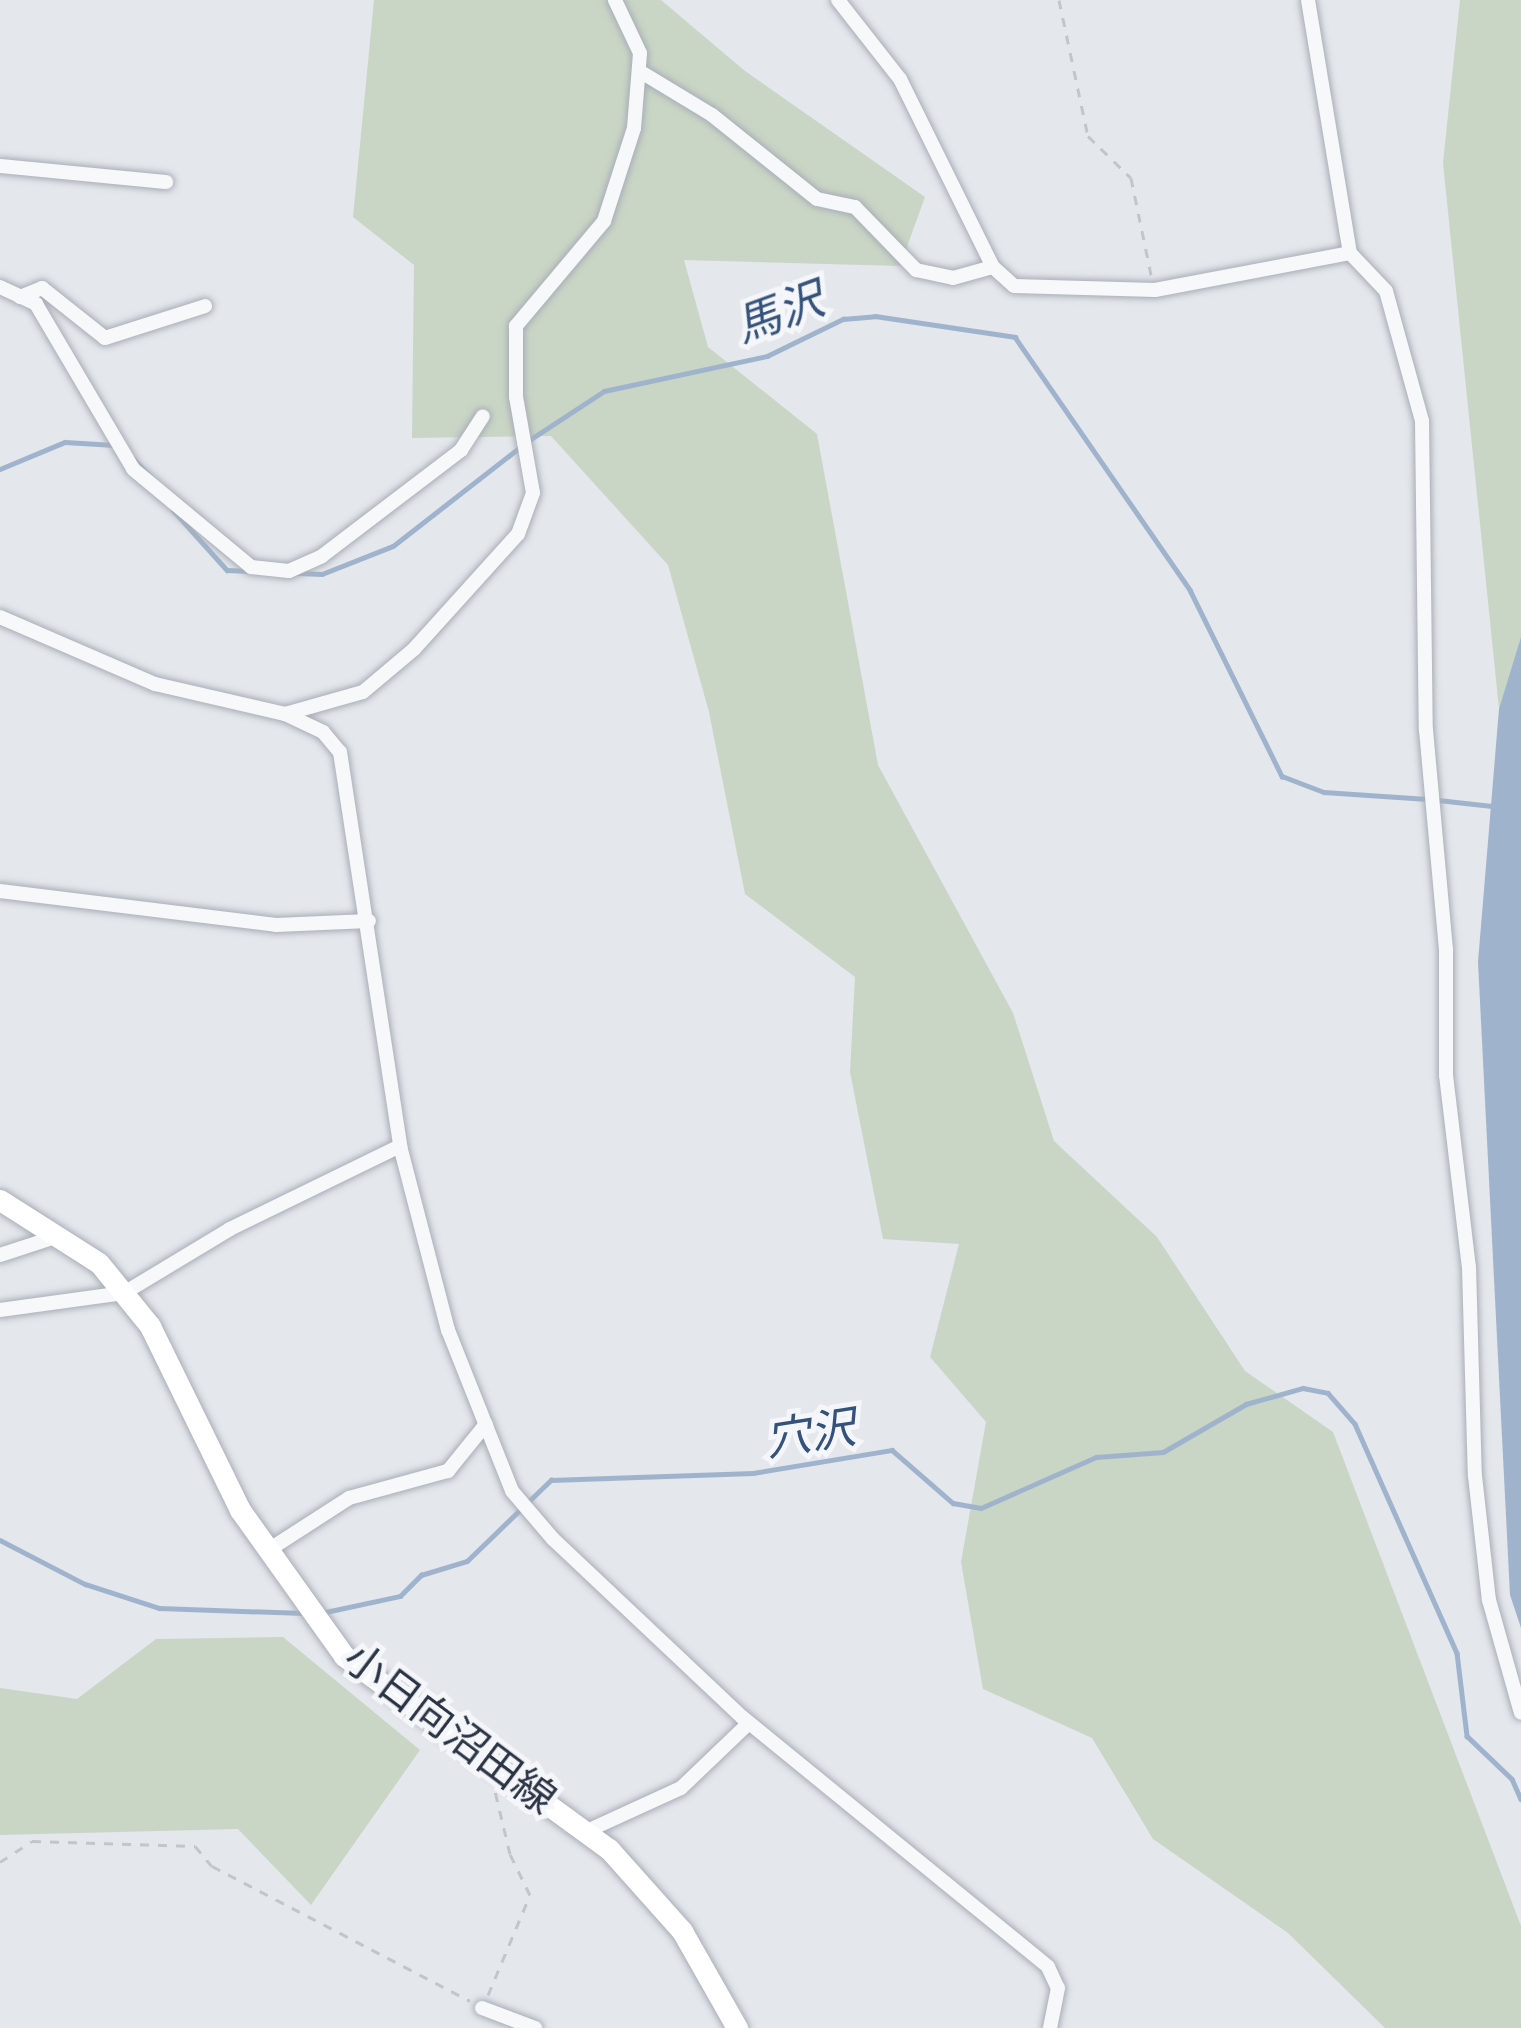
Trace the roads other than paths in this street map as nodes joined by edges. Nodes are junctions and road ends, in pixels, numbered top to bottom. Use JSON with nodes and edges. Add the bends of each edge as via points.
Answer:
{"nodes":[{"id":1,"x":615,"y":0,"type":"edge"},
{"id":2,"x":838,"y":0,"type":"edge"},
{"id":3,"x":1308,"y":0,"type":"edge"},
{"id":4,"x":641,"y":72,"type":"junction"},
{"id":5,"x":0,"y":166,"type":"edge"},
{"id":6,"x":166,"y":182,"type":"dead end"},
{"id":7,"x":1350,"y":254,"type":"junction"},
{"id":8,"x":993,"y":267,"type":"junction"},
{"id":9,"x":0,"y":287,"type":"edge"},
{"id":10,"x":20,"y":297,"type":"junction"},
{"id":11,"x":206,"y":306,"type":"dead end"},
{"id":12,"x":484,"y":416,"type":"dead end"},
{"id":13,"x":0,"y":617,"type":"edge"},
{"id":14,"x":285,"y":714,"type":"junction"},
{"id":15,"x":0,"y":891,"type":"edge"},
{"id":16,"x":369,"y":921,"type":"junction"},
{"id":17,"x":400,"y":1146,"type":"junction"},
{"id":18,"x":0,"y":1200,"type":"edge"},
{"id":19,"x":61,"y":1235,"type":"junction"},
{"id":20,"x":0,"y":1255,"type":"edge"},
{"id":21,"x":124,"y":1293,"type":"junction"},
{"id":22,"x":0,"y":1310,"type":"edge"},
{"id":23,"x":486,"y":1424,"type":"junction"},
{"id":24,"x":267,"y":1551,"type":"junction"},
{"id":25,"x":1521,"y":1713,"type":"edge"},
{"id":26,"x":749,"y":1723,"type":"junction"},
{"id":27,"x":587,"y":1831,"type":"junction"},
{"id":28,"x":482,"y":2008,"type":"road end"},
{"id":29,"x":535,"y":2028,"type":"edge"},
{"id":30,"x":737,"y":2028,"type":"edge"},
{"id":31,"x":1050,"y":2028,"type":"edge"}],
"edges":[{"from":1,"to":4,"type":"street"},
{"from":2,"to":8,"type":"street","via":[[918,109]]},
{"from":3,"to":7,"type":"street"},
{"from":4,"to":8,"type":"street","via":[[712,115],[817,199],[855,207],[916,270],[952,278]]},
{"from":4,"to":14,"type":"street","via":[[616,200],[516,326],[516,397],[532,493],[518,534],[414,649],[363,692]]},
{"from":5,"to":6,"type":"street"},
{"from":7,"to":8,"type":"street","via":[[1155,290],[1014,286]]},
{"from":7,"to":25,"type":"street","via":[[1386,291],[1424,439],[1426,730],[1446,949],[1446,1075],[1469,1267],[1475,1476],[1489,1600]]},
{"from":9,"to":10,"type":"street"},
{"from":10,"to":11,"type":"street","via":[[42,288],[104,338]]},
{"from":10,"to":12,"type":"street","via":[[36,304],[133,469],[251,567],[289,572],[322,556],[461,450]]},
{"from":13,"to":14,"type":"street","via":[[155,685]]},
{"from":14,"to":16,"type":"street","via":[[323,732],[340,752]]},
{"from":15,"to":16,"type":"street","via":[[276,926]]},
{"from":16,"to":17,"type":"street"},
{"from":17,"to":21,"type":"street","via":[[230,1229]]},
{"from":17,"to":23,"type":"street","via":[[448,1330]]},
{"from":18,"to":19,"type":"main road","name":"小日向沼田線"},
{"from":19,"to":20,"type":"street"},
{"from":19,"to":21,"type":"main road","name":"小日向沼田線"},
{"from":21,"to":22,"type":"street"},
{"from":21,"to":24,"type":"main road","name":"小日向沼田線","via":[[170,1358]]},
{"from":23,"to":24,"type":"street","via":[[448,1471],[349,1498]]},
{"from":23,"to":26,"type":"street","via":[[512,1491],[553,1539]]},
{"from":24,"to":27,"type":"main road","name":"小日向沼田線","via":[[316,1620],[383,1690]]},
{"from":26,"to":27,"type":"street","via":[[681,1788]]},
{"from":26,"to":31,"type":"street","via":[[1048,1967],[1058,1988]]},
{"from":27,"to":30,"type":"main road","name":"小日向沼田線","via":[[682,1931]]},
{"from":28,"to":29,"type":"street"}]}
